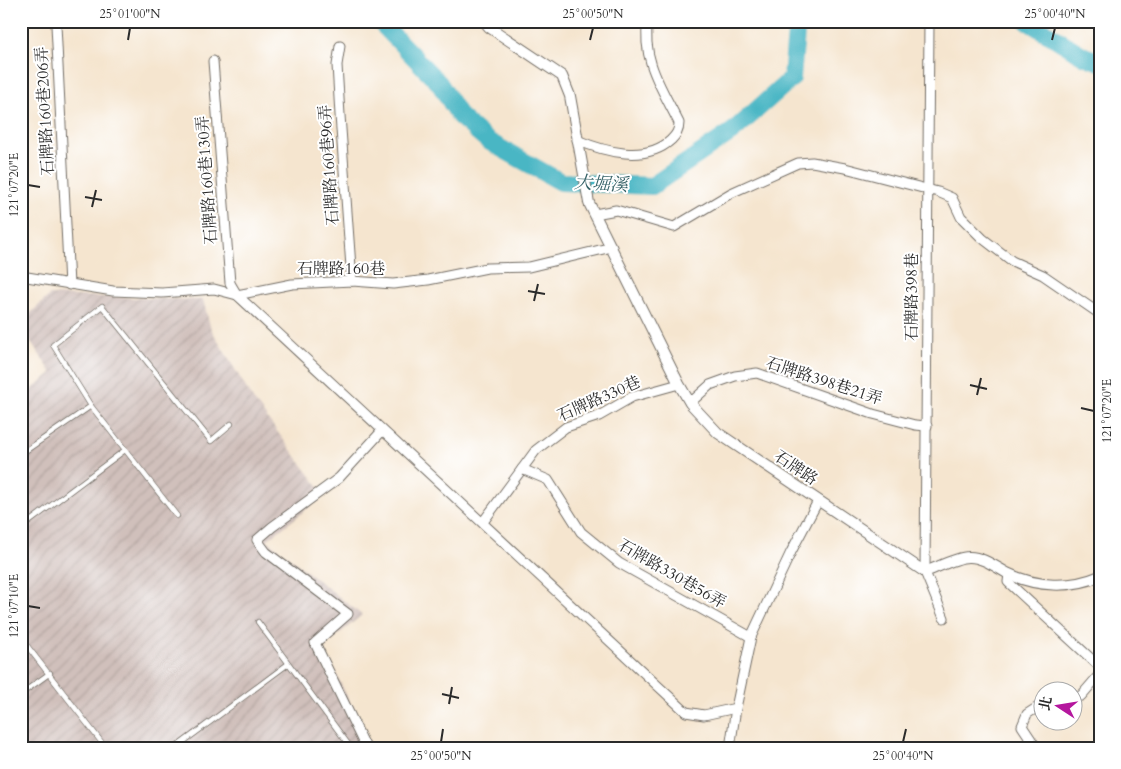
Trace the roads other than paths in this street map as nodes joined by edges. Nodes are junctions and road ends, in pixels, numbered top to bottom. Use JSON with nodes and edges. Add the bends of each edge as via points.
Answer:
{"nodes":[{"id":1,"x":484,"y":21,"type":"edge"},
{"id":2,"x":648,"y":21,"type":"edge"},
{"id":3,"x":929,"y":21,"type":"edge"},
{"id":4,"x":56,"y":25,"type":"dead end"},
{"id":5,"x":340,"y":46,"type":"dead end"},
{"id":6,"x":213,"y":61,"type":"dead end"},
{"id":7,"x":577,"y":140,"type":"junction"},
{"id":8,"x":928,"y":189,"type":"junction"},
{"id":9,"x":595,"y":214,"type":"junction"},
{"id":10,"x":612,"y":247,"type":"junction"},
{"id":11,"x":21,"y":276,"type":"edge"},
{"id":12,"x":352,"y":281,"type":"junction"},
{"id":13,"x":69,"y":285,"type":"junction"},
{"id":14,"x":236,"y":295,"type":"junction"},
{"id":15,"x":1100,"y":314,"type":"edge"},
{"id":16,"x":679,"y":384,"type":"junction"},
{"id":17,"x":690,"y":403,"type":"junction"},
{"id":18,"x":91,"y":406,"type":"junction"},
{"id":19,"x":231,"y":424,"type":"dead end"},
{"id":20,"x":927,"y":426,"type":"junction"},
{"id":21,"x":382,"y":432,"type":"junction"},
{"id":22,"x":125,"y":450,"type":"junction"},
{"id":23,"x":21,"y":454,"type":"edge"},
{"id":24,"x":522,"y":469,"type":"junction"},
{"id":25,"x":818,"y":501,"type":"junction"},
{"id":26,"x":177,"y":516,"type":"dead end"},
{"id":27,"x":483,"y":522,"type":"junction"},
{"id":28,"x":21,"y":528,"type":"edge"},
{"id":29,"x":925,"y":572,"type":"junction"},
{"id":30,"x":1009,"y":574,"type":"junction"},
{"id":31,"x":1100,"y":576,"type":"edge"},
{"id":32,"x":944,"y":618,"type":"dead end"},
{"id":33,"x":258,"y":622,"type":"dead end"},
{"id":34,"x":752,"y":637,"type":"junction"},
{"id":35,"x":21,"y":638,"type":"edge"},
{"id":36,"x":288,"y":664,"type":"junction"},
{"id":37,"x":1100,"y":667,"type":"edge"},
{"id":38,"x":50,"y":673,"type":"junction"},
{"id":39,"x":1100,"y":674,"type":"edge"},
{"id":40,"x":1084,"y":693,"type":"edge"},
{"id":41,"x":21,"y":694,"type":"edge"},
{"id":42,"x":736,"y":708,"type":"junction"},
{"id":43,"x":1034,"y":709,"type":"edge"},
{"id":44,"x":106,"y":748,"type":"edge"},
{"id":45,"x":175,"y":748,"type":"edge"},
{"id":46,"x":351,"y":748,"type":"edge"},
{"id":47,"x":366,"y":748,"type":"edge"},
{"id":48,"x":730,"y":748,"type":"edge"},
{"id":49,"x":1031,"y":748,"type":"edge"}],
"edges":[{"from":1,"to":7,"type":"street","via":[[489,28],[562,76],[570,96]]},
{"from":2,"to":7,"type":"street","via":[[648,58],[679,123],[679,130],[658,150],[646,153],[615,152]]},
{"from":3,"to":8,"type":"street","name":"石牌路398巷"},
{"from":4,"to":13,"type":"street","name":"石牌路160巷206弄"},
{"from":5,"to":12,"type":"street","name":"石牌路160巷96弄","via":[[337,65]]},
{"from":6,"to":14,"type":"street","name":"石牌路160巷130弄","via":[[230,283]]},
{"from":7,"to":9,"type":"street","name":"石牌路","via":[[589,203]]},
{"from":8,"to":9,"type":"street","via":[[845,168],[798,163],[731,193],[674,227],[616,210]]},
{"from":8,"to":15,"type":"street","via":[[952,198],[961,217],[1012,261],[1043,275]]},
{"from":8,"to":20,"type":"street","name":"石牌路398巷"},
{"from":9,"to":10,"type":"street","name":"石牌路"},
{"from":10,"to":12,"type":"street","name":"石牌路160巷","via":[[529,267],[487,268],[394,284]]},
{"from":10,"to":16,"type":"street","name":"石牌路"},
{"from":11,"to":13,"type":"street","name":"石牌路160巷"},
{"from":12,"to":14,"type":"street","name":"石牌路160巷","via":[[292,284]]},
{"from":13,"to":14,"type":"street","name":"石牌路160巷","via":[[162,293],[214,289]]},
{"from":14,"to":21,"type":"street"},
{"from":16,"to":17,"type":"street","name":"石牌路"},
{"from":16,"to":24,"type":"street","name":"石牌路330巷","via":[[632,398],[599,416],[566,427],[536,450]]},
{"from":17,"to":20,"type":"street","name":"石牌路398巷21弄","via":[[710,385],[735,376],[757,373],[873,414]]},
{"from":17,"to":25,"type":"street","name":"石牌路","via":[[718,433]]},
{"from":18,"to":19,"type":"lane","via":[[53,345],[102,306],[210,441]]},
{"from":18,"to":22,"type":"lane"},
{"from":18,"to":23,"type":"lane"},
{"from":20,"to":29,"type":"street","name":"石牌路398巷"},
{"from":21,"to":27,"type":"street"},
{"from":21,"to":47,"type":"street","via":[[339,478],[257,540],[266,552],[348,614],[315,643]]},
{"from":22,"to":26,"type":"lane"},
{"from":22,"to":28,"type":"lane"},
{"from":24,"to":27,"type":"street","name":"石牌路330巷"},
{"from":24,"to":34,"type":"street","name":"石牌路330巷56弄","via":[[548,480],[581,532],[619,563]]},
{"from":25,"to":29,"type":"street","name":"石牌路"},
{"from":25,"to":34,"type":"street","via":[[790,552]]},
{"from":27,"to":42,"type":"street","via":[[686,712],[704,715]]},
{"from":29,"to":30,"type":"street","via":[[969,557],[988,562]]},
{"from":29,"to":32,"type":"street"},
{"from":30,"to":31,"type":"street","via":[[1025,581],[1068,586]]},
{"from":30,"to":37,"type":"street","via":[[1008,582]]},
{"from":33,"to":36,"type":"lane"},
{"from":34,"to":42,"type":"street"},
{"from":35,"to":38,"type":"lane"},
{"from":36,"to":45,"type":"lane"},
{"from":36,"to":46,"type":"lane"},
{"from":38,"to":41,"type":"lane"},
{"from":38,"to":44,"type":"lane"},
{"from":39,"to":40,"type":"street"},
{"from":42,"to":48,"type":"street"},
{"from":43,"to":49,"type":"street","via":[[1027,714],[1022,726],[1034,744]]}]}
